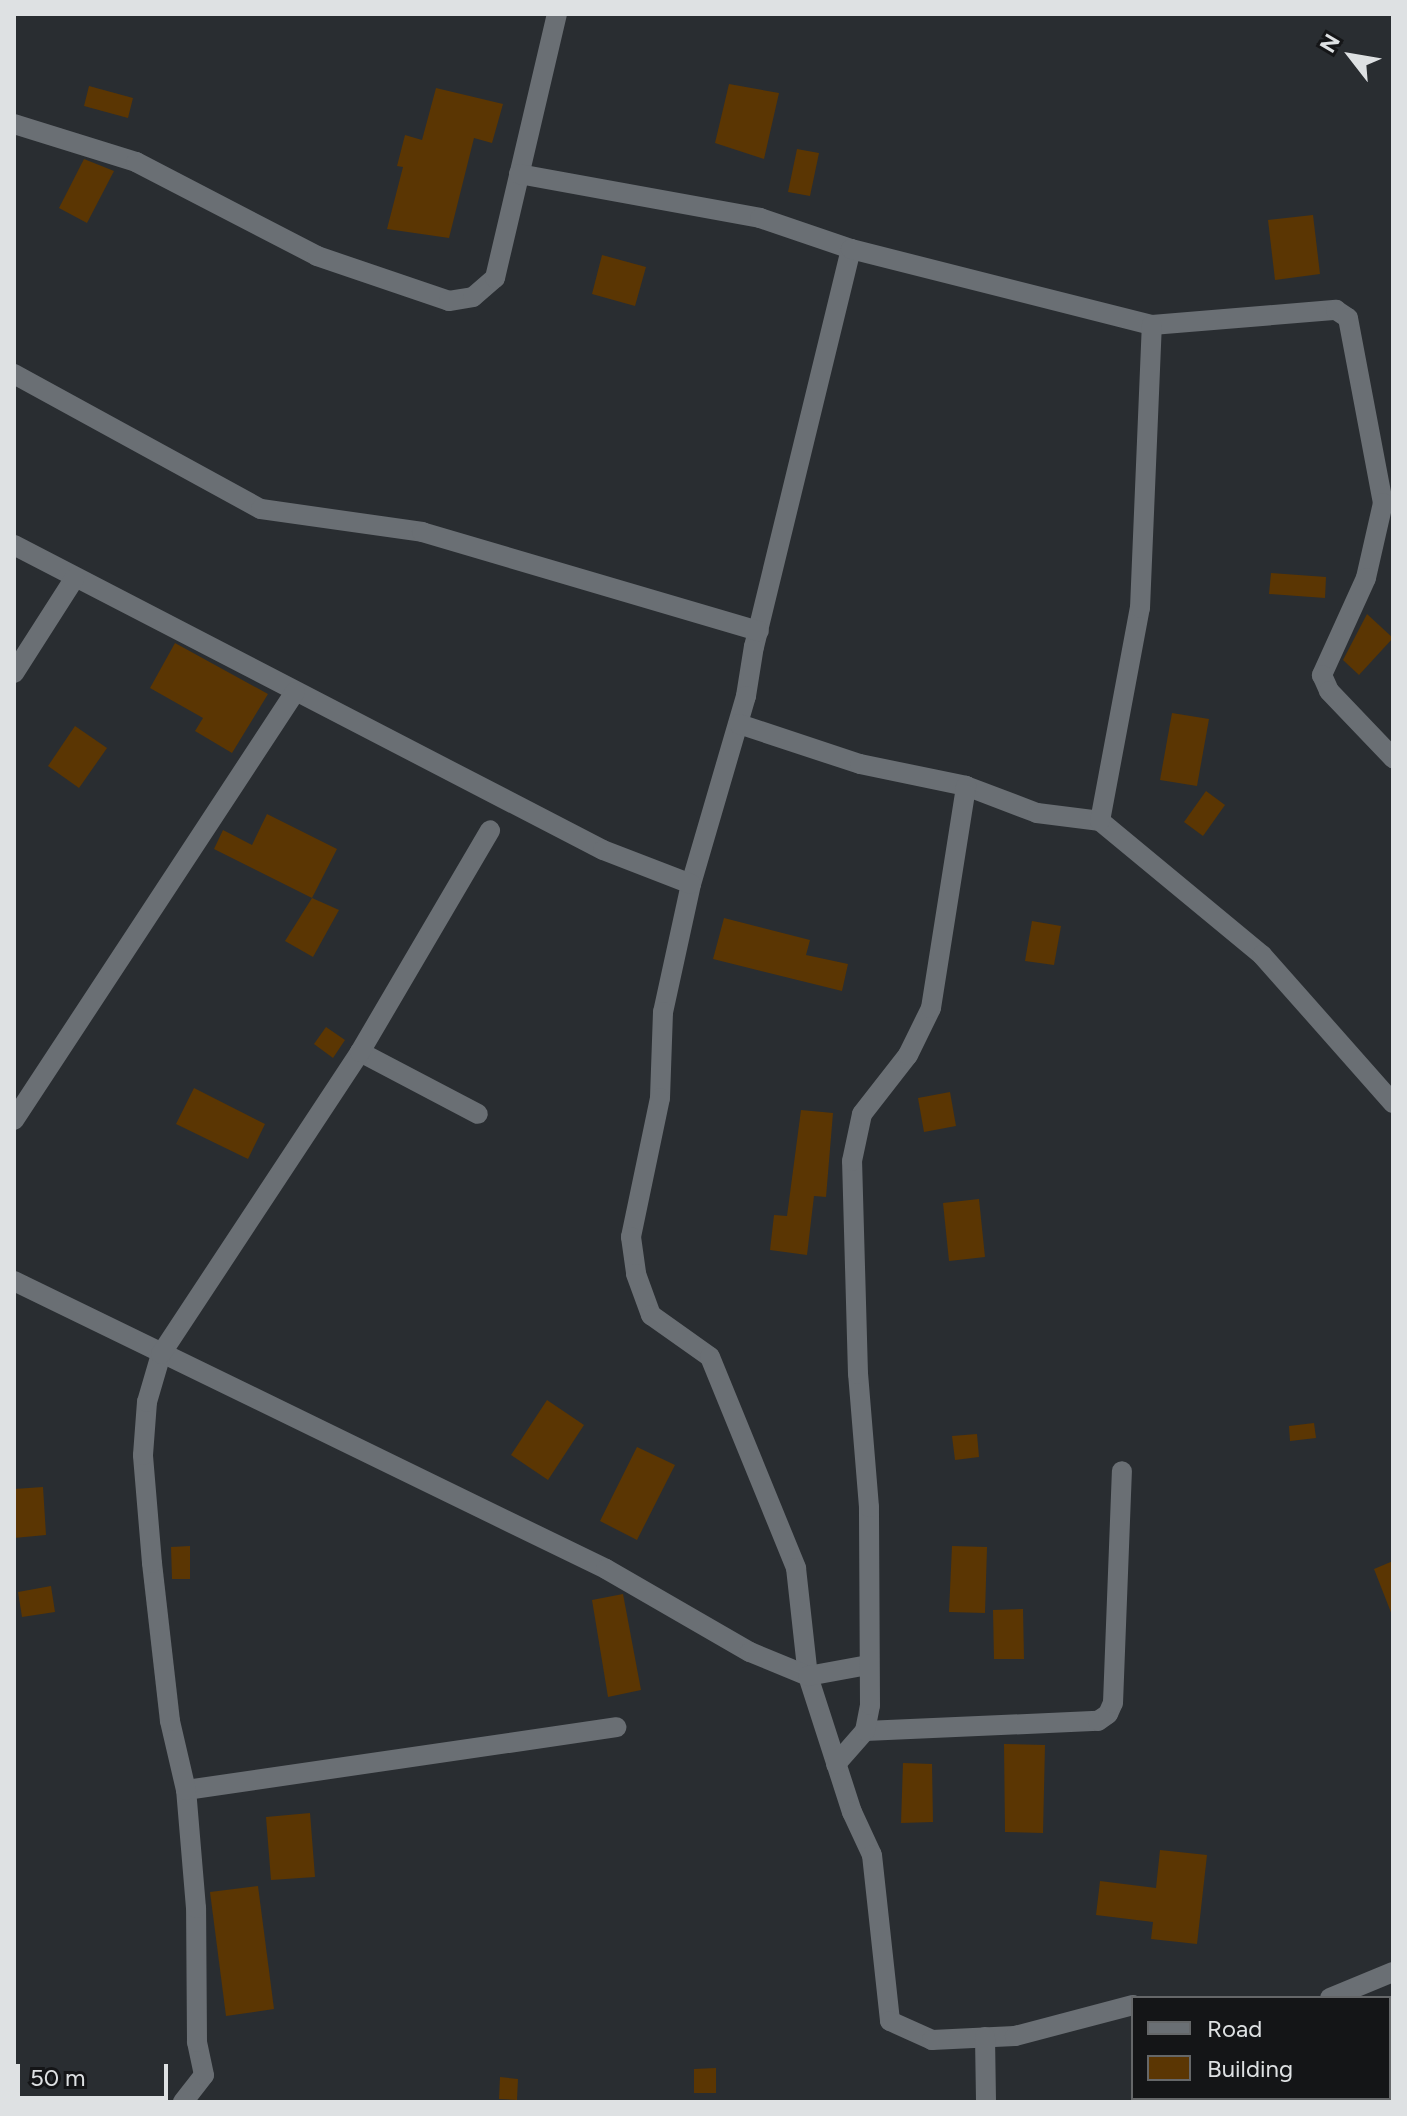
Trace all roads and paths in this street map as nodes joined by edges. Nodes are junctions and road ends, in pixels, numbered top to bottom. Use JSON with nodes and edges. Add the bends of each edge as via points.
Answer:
{"nodes":[{"id":1,"x":557,"y":14,"type":"edge"},
{"id":2,"x":14,"y":124,"type":"edge"},
{"id":3,"x":519,"y":174,"type":"junction"},
{"id":4,"x":851,"y":249,"type":"junction"},
{"id":5,"x":1152,"y":325,"type":"junction"},
{"id":6,"x":14,"y":374,"type":"edge"},
{"id":7,"x":14,"y":545,"type":"edge"},
{"id":8,"x":74,"y":579,"type":"junction"},
{"id":9,"x":759,"y":631,"type":"junction"},
{"id":10,"x":14,"y":673,"type":"edge"},
{"id":11,"x":295,"y":692,"type":"junction"},
{"id":12,"x":739,"y":724,"type":"junction"},
{"id":13,"x":1393,"y":758,"type":"edge"},
{"id":14,"x":966,"y":786,"type":"junction"},
{"id":15,"x":1100,"y":821,"type":"junction"},
{"id":16,"x":490,"y":830,"type":"dead end"},
{"id":17,"x":691,"y":884,"type":"junction"},
{"id":18,"x":360,"y":1052,"type":"junction"},
{"id":19,"x":1393,"y":1103,"type":"edge"},
{"id":20,"x":478,"y":1114,"type":"dead end"},
{"id":21,"x":14,"y":1120,"type":"edge"},
{"id":22,"x":14,"y":1281,"type":"edge"},
{"id":23,"x":161,"y":1354,"type":"junction"},
{"id":24,"x":1122,"y":1471,"type":"dead end"},
{"id":25,"x":868,"y":1665,"type":"junction"},
{"id":26,"x":808,"y":1676,"type":"junction"},
{"id":27,"x":616,"y":1727,"type":"dead end"},
{"id":28,"x":865,"y":1731,"type":"junction"},
{"id":29,"x":836,"y":1764,"type":"junction"},
{"id":30,"x":186,"y":1790,"type":"junction"},
{"id":31,"x":1393,"y":1972,"type":"edge"},
{"id":32,"x":1335,"y":1996,"type":"edge"},
{"id":33,"x":1131,"y":2006,"type":"edge"},
{"id":34,"x":985,"y":2037,"type":"junction"},
{"id":35,"x":183,"y":2102,"type":"edge"},
{"id":36,"x":986,"y":2102,"type":"edge"}],
"edges":[{"from":1,"to":3,"type":"street"},
{"from":2,"to":3,"type":"street","via":[[136,162],[317,256],[449,301],[473,297],[495,278]]},
{"from":3,"to":4,"type":"street","via":[[760,218]]},
{"from":4,"to":5,"type":"street"},
{"from":4,"to":9,"type":"street"},
{"from":5,"to":13,"type":"street","via":[[1336,310],[1348,318],[1383,503],[1366,578],[1322,675],[1329,691]]},
{"from":5,"to":15,"type":"street","via":[[1140,608]]},
{"from":6,"to":9,"type":"street","via":[[261,509],[422,532]]},
{"from":7,"to":8,"type":"street"},
{"from":8,"to":10,"type":"street"},
{"from":8,"to":11,"type":"street"},
{"from":9,"to":12,"type":"street"},
{"from":11,"to":17,"type":"street","via":[[420,751],[603,850]]},
{"from":11,"to":21,"type":"street"},
{"from":12,"to":14,"type":"street","via":[[860,764]]},
{"from":12,"to":17,"type":"street"},
{"from":14,"to":15,"type":"street","via":[[1037,813]]},
{"from":14,"to":25,"type":"street","via":[[931,1008],[908,1055],[862,1114],[852,1161],[858,1374],[869,1507]]},
{"from":15,"to":19,"type":"street","via":[[1262,955]]},
{"from":16,"to":18,"type":"street"},
{"from":17,"to":26,"type":"street","via":[[663,1012],[660,1098],[631,1237],[636,1274],[651,1315],[710,1357],[796,1568]]},
{"from":18,"to":20,"type":"street"},
{"from":18,"to":23,"type":"street"},
{"from":22,"to":23,"type":"street"},
{"from":23,"to":26,"type":"street","via":[[376,1454],[606,1569],[750,1652]]},
{"from":23,"to":30,"type":"street","via":[[147,1402],[143,1455],[170,1721]]},
{"from":24,"to":28,"type":"street","via":[[1113,1703],[1108,1714],[1098,1721]]},
{"from":25,"to":26,"type":"street"},
{"from":25,"to":28,"type":"street"},
{"from":26,"to":29,"type":"street"},
{"from":27,"to":30,"type":"street"},
{"from":28,"to":29,"type":"street"},
{"from":29,"to":34,"type":"street","via":[[872,1855],[890,2021],[932,2040]]},
{"from":30,"to":35,"type":"street","via":[[196,1908],[197,2042],[204,2075]]},
{"from":31,"to":32,"type":"street"},
{"from":33,"to":34,"type":"street","via":[[1015,2036]]},
{"from":34,"to":36,"type":"street"}]}
